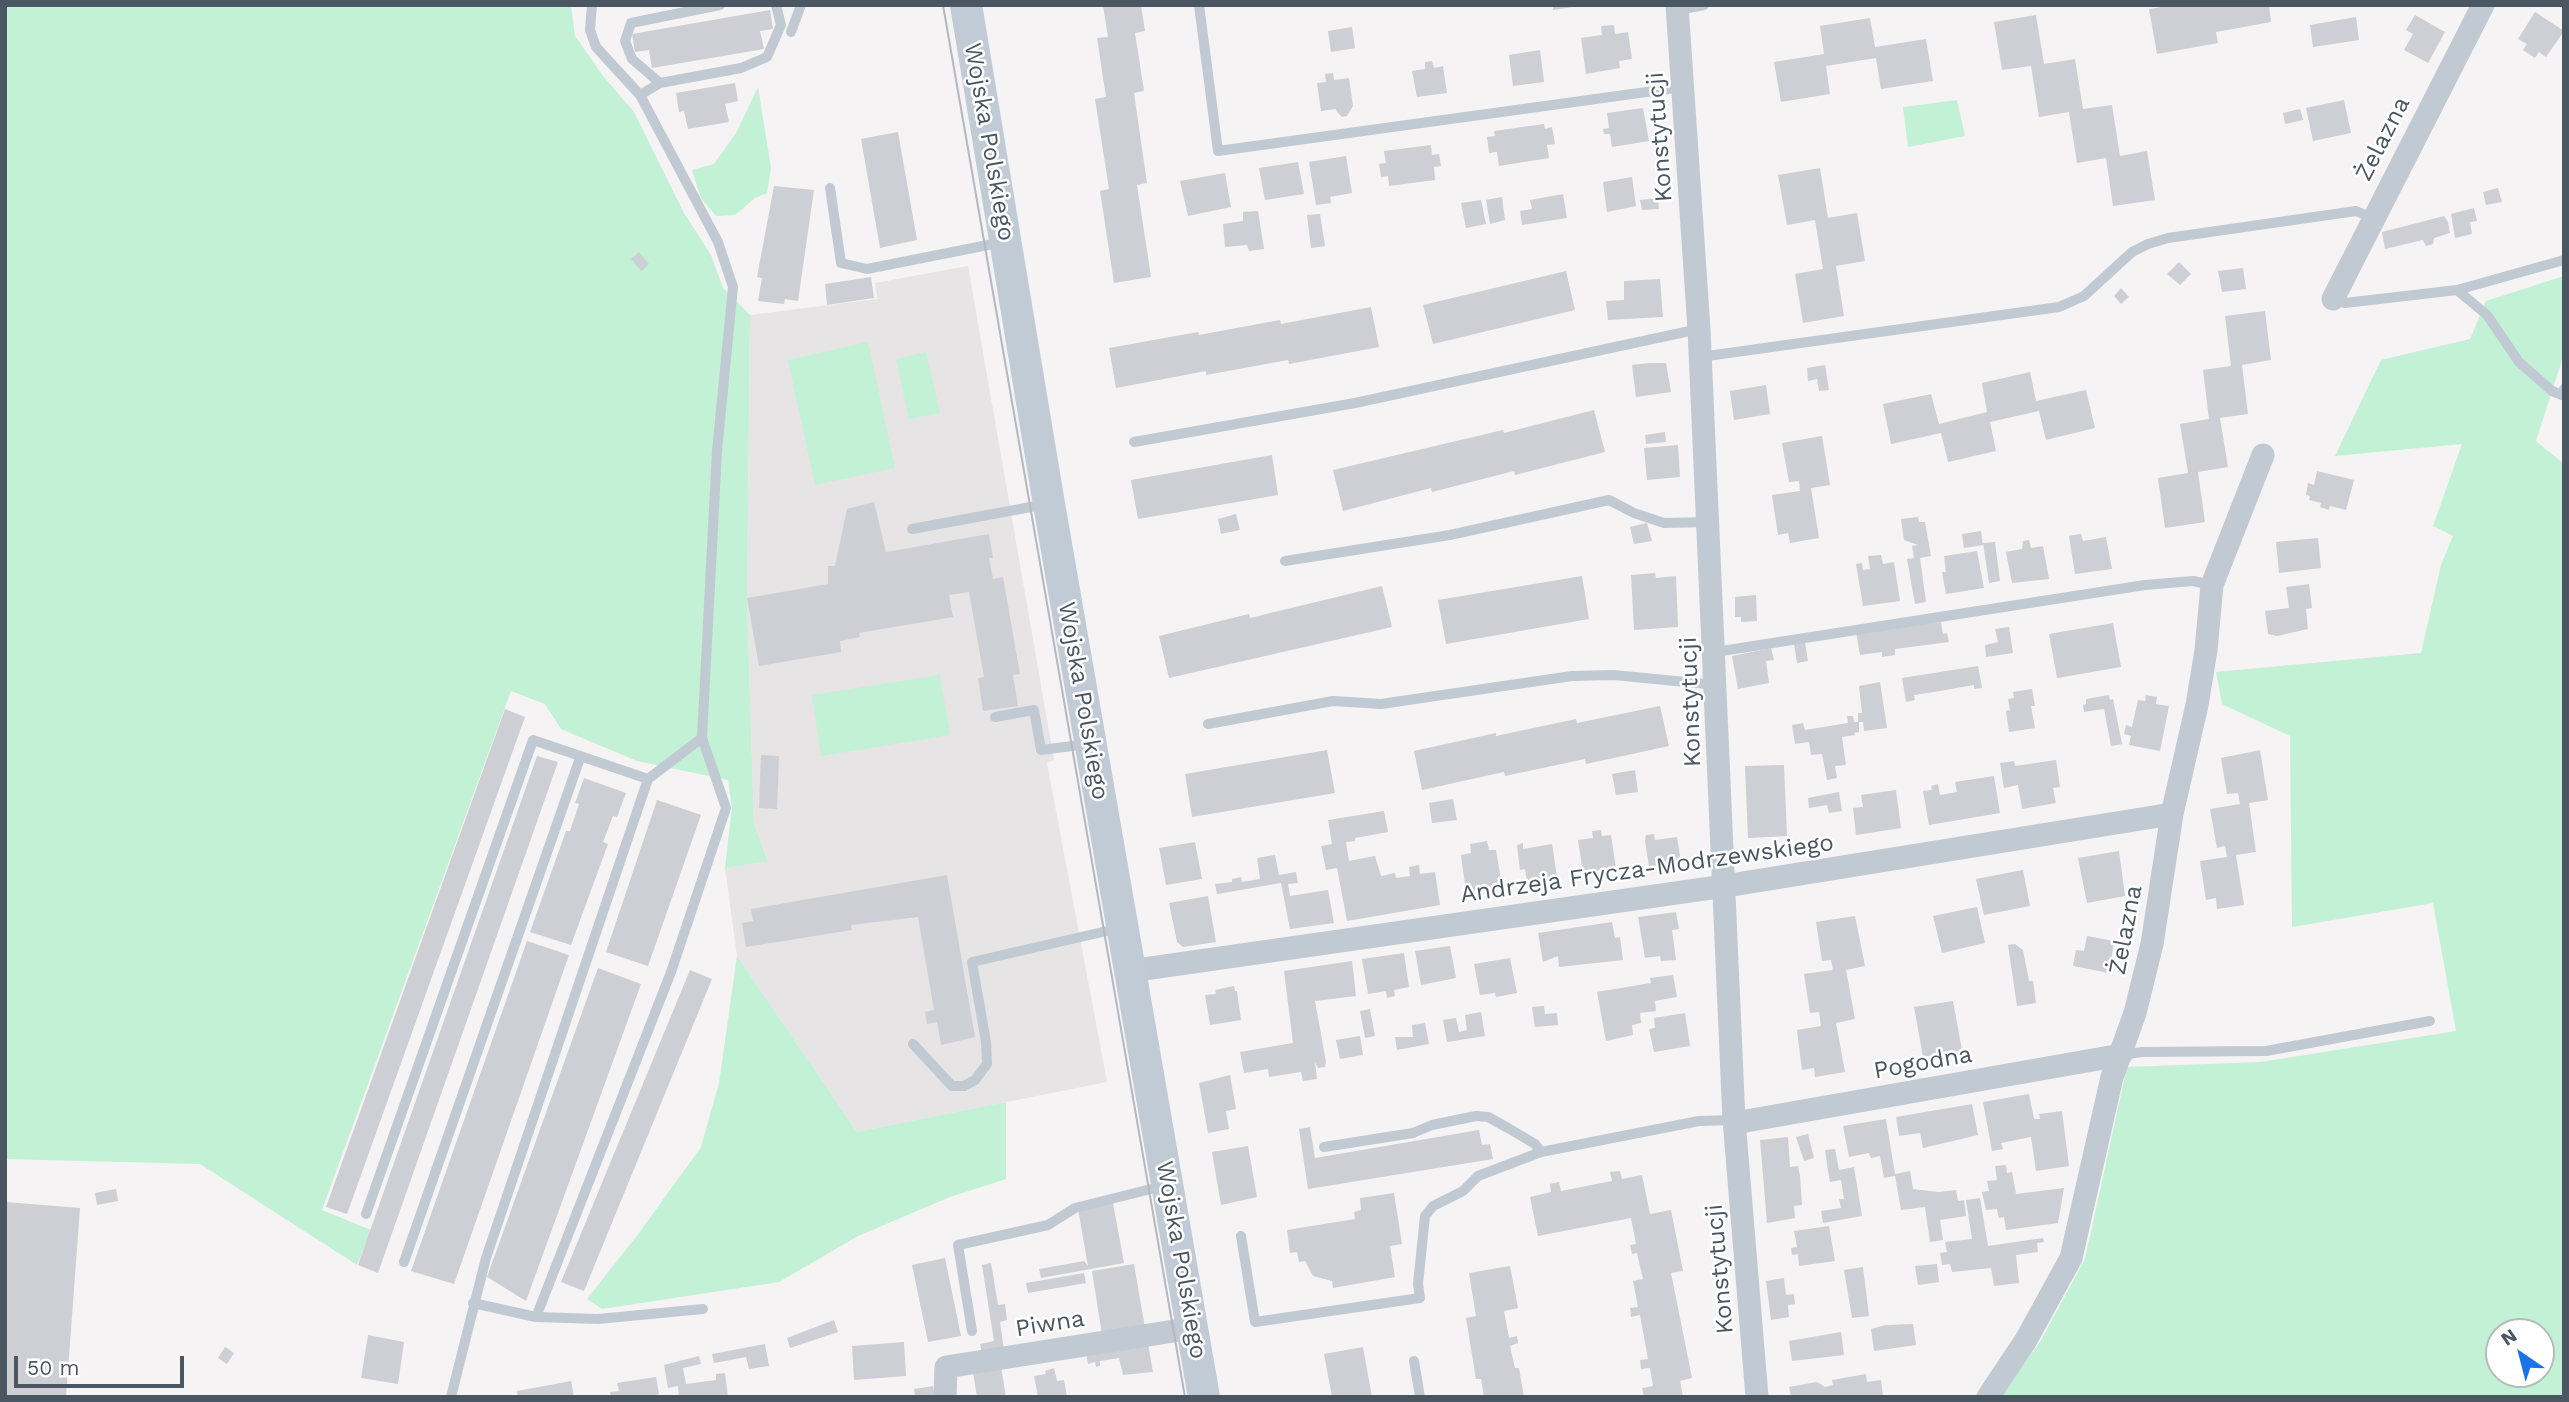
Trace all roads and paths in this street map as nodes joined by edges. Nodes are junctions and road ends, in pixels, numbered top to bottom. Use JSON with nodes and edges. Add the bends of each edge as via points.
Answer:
{"nodes":[{"id":1,"x":592,"y":5,"type":"edge"},
{"id":2,"x":720,"y":5,"type":"edge"},
{"id":3,"x":776,"y":5,"type":"edge"},
{"id":4,"x":801,"y":5,"type":"edge"},
{"id":5,"x":966,"y":5,"type":"edge"},
{"id":6,"x":1199,"y":5,"type":"edge"},
{"id":7,"x":1704,"y":5,"type":"edge"},
{"id":8,"x":2483,"y":5,"type":"edge"},
{"id":9,"x":1678,"y":8,"type":"edge"},
{"id":10,"x":791,"y":32,"type":"dead end"},
{"id":11,"x":660,"y":83,"type":"junction"},
{"id":12,"x":1683,"y":87,"type":"junction"},
{"id":13,"x":640,"y":95,"type":"junction"},
{"id":14,"x":830,"y":188,"type":"dead end"},
{"id":15,"x":2372,"y":218,"type":"junction"},
{"id":16,"x":1006,"y":242,"type":"junction"},
{"id":17,"x":2564,"y":260,"type":"edge"},
{"id":18,"x":2457,"y":290,"type":"junction"},
{"id":19,"x":2333,"y":299,"type":"joint"},
{"id":20,"x":1699,"y":329,"type":"junction"},
{"id":21,"x":1700,"y":357,"type":"junction"},
{"id":22,"x":2564,"y":389,"type":"edge"},
{"id":23,"x":1134,"y":442,"type":"dead end"},
{"id":24,"x":2263,"y":456,"type":"dead end"},
{"id":25,"x":1049,"y":504,"type":"junction"},
{"id":26,"x":1709,"y":522,"type":"junction"},
{"id":27,"x":912,"y":529,"type":"dead end"},
{"id":28,"x":1285,"y":561,"type":"dead end"},
{"id":29,"x":2212,"y":584,"type":"junction"},
{"id":30,"x":1715,"y":652,"type":"junction"},
{"id":31,"x":1716,"y":685,"type":"junction"},
{"id":32,"x":995,"y":717,"type":"dead end"},
{"id":33,"x":1208,"y":724,"type":"dead end"},
{"id":34,"x":702,"y":738,"type":"junction"},
{"id":35,"x":1091,"y":744,"type":"junction"},
{"id":36,"x":580,"y":758,"type":"junction"},
{"id":37,"x":648,"y":779,"type":"junction"},
{"id":38,"x":2172,"y":814,"type":"junction"},
{"id":39,"x":1725,"y":886,"type":"junction"},
{"id":40,"x":1122,"y":928,"type":"junction"},
{"id":41,"x":1130,"y":971,"type":"junction"},
{"id":42,"x":2430,"y":1021,"type":"dead end"},
{"id":43,"x":913,"y":1044,"type":"dead end"},
{"id":44,"x":2121,"y":1055,"type":"junction"},
{"id":45,"x":1734,"y":1120,"type":"junction"},
{"id":46,"x":1324,"y":1147,"type":"dead end"},
{"id":47,"x":1541,"y":1153,"type":"junction"},
{"id":48,"x":1167,"y":1185,"type":"junction"},
{"id":49,"x":366,"y":1214,"type":"dead end"},
{"id":50,"x":1241,"y":1236,"type":"dead end"},
{"id":51,"x":404,"y":1262,"type":"dead end"},
{"id":52,"x":473,"y":1303,"type":"junction"},
{"id":53,"x":703,"y":1309,"type":"dead end"},
{"id":54,"x":536,"y":1317,"type":"junction"},
{"id":55,"x":1193,"y":1328,"type":"junction"},
{"id":56,"x":972,"y":1331,"type":"dead end"},
{"id":57,"x":1414,"y":1362,"type":"dead end"},
{"id":58,"x":451,"y":1397,"type":"edge"},
{"id":59,"x":945,"y":1397,"type":"edge"},
{"id":60,"x":1204,"y":1397,"type":"edge"},
{"id":61,"x":1420,"y":1397,"type":"edge"},
{"id":62,"x":1757,"y":1397,"type":"edge"},
{"id":63,"x":1988,"y":1397,"type":"edge"}],
"edges":[{"from":1,"to":13,"type":"lane","via":[[590,30],[596,47]]},
{"from":2,"to":11,"type":"lane","via":[[631,23],[625,40],[632,59]]},
{"from":3,"to":11,"type":"lane","via":[[781,25],[767,57],[741,68]]},
{"from":4,"to":10,"type":"lane"},
{"from":5,"to":16,"type":"main road","name":"Wojska Polskiego"},
{"from":6,"to":12,"type":"lane","via":[[1218,151]]},
{"from":7,"to":9,"type":"lane"},
{"from":8,"to":15,"type":"street","name":"Żelazna"},
{"from":9,"to":12,"type":"street","name":"Konstytucji"},
{"from":11,"to":13,"type":"lane"},
{"from":12,"to":20,"type":"street","name":"Konstytucji"},
{"from":13,"to":34,"type":"lane","via":[[718,242],[733,287],[717,451]]},
{"from":14,"to":16,"type":"lane","via":[[841,263],[867,269]]},
{"from":15,"to":19,"type":"street","name":"Żelazna"},
{"from":15,"to":21,"type":"lane","via":[[2356,211],[2148,244],[2132,251],[2084,296],[2059,307]]},
{"from":16,"to":25,"type":"main road","name":"Wojska Polskiego"},
{"from":17,"to":18,"type":"lane"},
{"from":18,"to":19,"type":"lane","via":[[2345,303]]},
{"from":18,"to":22,"type":"lane","via":[[2487,315],[2519,362],[2552,391],[2562,395]]},
{"from":20,"to":21,"type":"street","name":"Konstytucji"},
{"from":20,"to":23,"type":"lane","via":[[1355,403]]},
{"from":21,"to":26,"type":"street","name":"Konstytucji"},
{"from":24,"to":29,"type":"street","name":"Żelazna"},
{"from":25,"to":27,"type":"lane"},
{"from":25,"to":35,"type":"main road","name":"Wojska Polskiego"},
{"from":26,"to":28,"type":"lane","via":[[1664,523],[1609,500],[1450,536]]},
{"from":26,"to":30,"type":"street","name":"Konstytucji"},
{"from":29,"to":30,"type":"lane","via":[[2145,585]]},
{"from":29,"to":38,"type":"street","name":"Żelazna","via":[[2197,705]]},
{"from":30,"to":31,"type":"street","name":"Konstytucji"},
{"from":31,"to":33,"type":"lane","via":[[1614,675],[1572,676],[1381,704],[1333,701]]},
{"from":31,"to":39,"type":"street","name":"Konstytucji"},
{"from":32,"to":35,"type":"lane","via":[[1034,710],[1041,750]]},
{"from":34,"to":37,"type":"lane"},
{"from":34,"to":54,"type":"lane","via":[[726,808],[671,972]]},
{"from":35,"to":40,"type":"main road","name":"Wojska Polskiego"},
{"from":36,"to":37,"type":"lane"},
{"from":36,"to":49,"type":"lane","via":[[533,740]]},
{"from":36,"to":51,"type":"lane"},
{"from":37,"to":52,"type":"lane"},
{"from":38,"to":39,"type":"street","name":"Andrzeja Frycza-Modrzewskiego"},
{"from":38,"to":44,"type":"street","name":"Żelazna","via":[[2152,944]]},
{"from":39,"to":41,"type":"street","name":"Andrzeja Frycza-Modrzewskiego"},
{"from":39,"to":45,"type":"street","name":"Konstytucji"},
{"from":40,"to":41,"type":"main road","name":"Wojska Polskiego"},
{"from":40,"to":43,"type":"lane","via":[[972,962],[987,1064],[975,1080],[952,1086]]},
{"from":41,"to":48,"type":"main road","name":"Wojska Polskiego"},
{"from":42,"to":44,"type":"lane","via":[[2266,1051]]},
{"from":44,"to":45,"type":"street","name":"Pogodna"},
{"from":44,"to":63,"type":"street","name":"Żelazna","via":[[2071,1258]]},
{"from":45,"to":47,"type":"lane","via":[[1699,1121]]},
{"from":45,"to":62,"type":"street","name":"Konstytucji"},
{"from":46,"to":47,"type":"lane","via":[[1413,1133],[1476,1116],[1498,1122],[1535,1144]]},
{"from":47,"to":50,"type":"lane","via":[[1478,1176],[1463,1191],[1433,1206],[1425,1216],[1420,1298],[1255,1322]]},
{"from":48,"to":55,"type":"main road","name":"Wojska Polskiego"},
{"from":48,"to":56,"type":"lane","via":[[1075,1209],[1048,1225],[958,1245]]},
{"from":52,"to":54,"type":"lane"},
{"from":52,"to":58,"type":"lane"},
{"from":53,"to":54,"type":"lane","via":[[598,1319]]},
{"from":55,"to":59,"type":"street","name":"Piwna","via":[[946,1367]]},
{"from":55,"to":60,"type":"main road","name":"Wojska Polskiego"},
{"from":57,"to":61,"type":"lane"}]}
